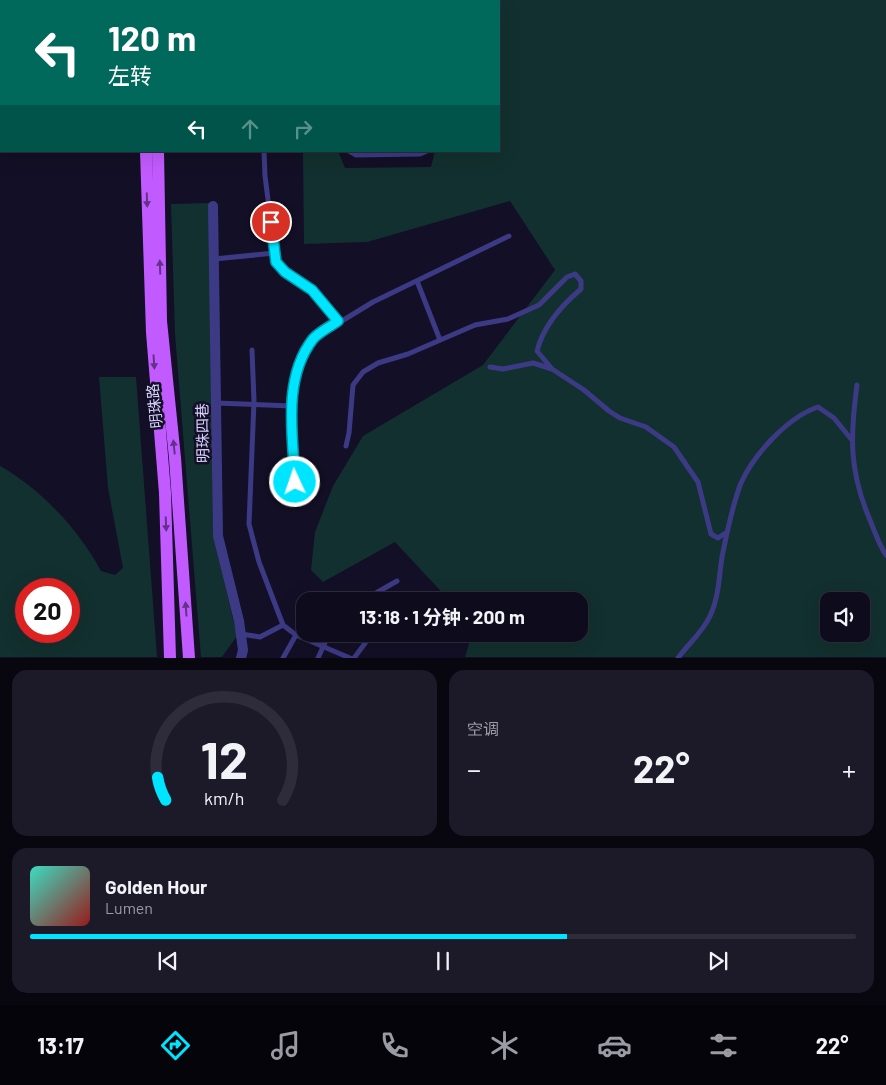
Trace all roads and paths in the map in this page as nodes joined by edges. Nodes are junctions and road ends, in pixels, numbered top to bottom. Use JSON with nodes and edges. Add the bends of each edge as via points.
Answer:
{"nodes":[{"id":1,"x":146,"y":152,"type":"edge"},
{"id":2,"x":158,"y":152,"type":"edge"},
{"id":3,"x":264,"y":152,"type":"edge"},
{"id":4,"x":351,"y":152,"type":"edge"},
{"id":5,"x":425,"y":152,"type":"edge"},
{"id":6,"x":214,"y":206,"type":"dead end"},
{"id":7,"x":509,"y":236,"type":"dead end"},
{"id":8,"x":275,"y":253,"type":"junction"},
{"id":9,"x":214,"y":258,"type":"junction"},
{"id":10,"x":417,"y":281,"type":"junction"},
{"id":11,"x":338,"y":321,"type":"junction"},
{"id":12,"x":440,"y":340,"type":"junction"},
{"id":13,"x":252,"y":350,"type":"dead end"},
{"id":14,"x":490,"y":367,"type":"dead end"},
{"id":15,"x":552,"y":369,"type":"junction"},
{"id":16,"x":857,"y":385,"type":"dead end"},
{"id":17,"x":216,"y":403,"type":"junction"},
{"id":18,"x":254,"y":404,"type":"junction"},
{"id":19,"x":292,"y":406,"type":"junction"},
{"id":20,"x":851,"y":439,"type":"junction"},
{"id":21,"x":346,"y":446,"type":"dead end"},
{"id":22,"x":295,"y":498,"type":"dead end"},
{"id":23,"x":727,"y":531,"type":"junction"},
{"id":24,"x":886,"y":555,"type":"edge"},
{"id":25,"x":397,"y":580,"type":"dead end"},
{"id":26,"x":377,"y":592,"type":"edge"},
{"id":27,"x":283,"y":625,"type":"junction"},
{"id":28,"x":241,"y":634,"type":"junction"},
{"id":29,"x":296,"y":635,"type":"joint"},
{"id":30,"x":313,"y":642,"type":"edge"},
{"id":31,"x":324,"y":642,"type":"edge"},
{"id":32,"x":365,"y":642,"type":"edge"},
{"id":33,"x":322,"y":646,"type":"junction"},
{"id":34,"x":170,"y":658,"type":"edge"},
{"id":35,"x":189,"y":658,"type":"edge"},
{"id":36,"x":241,"y":658,"type":"edge"},
{"id":37,"x":283,"y":658,"type":"edge"},
{"id":38,"x":318,"y":658,"type":"edge"},
{"id":39,"x":352,"y":658,"type":"edge"},
{"id":40,"x":678,"y":658,"type":"edge"}],
"edges":[{"from":1,"to":34,"type":"main road","name":"明珠路","one_way":true,"via":[[152,332],[164,493]]},
{"from":35,"to":2,"type":"main road","name":"明珠路","one_way":true,"via":[[162,321]]},
{"from":3,"to":8,"type":"lane"},
{"from":4,"to":5,"type":"lane","via":[[356,155]]},
{"from":6,"to":9,"type":"street","name":"明珠四巷"},
{"from":7,"to":10,"type":"lane"},
{"from":8,"to":9,"type":"lane"},
{"from":8,"to":11,"type":"lane","via":[[276,262],[285,272],[312,290]]},
{"from":9,"to":17,"type":"street","name":"明珠四巷"},
{"from":10,"to":11,"type":"lane"},
{"from":10,"to":12,"type":"lane"},
{"from":11,"to":19,"type":"lane","via":[[314,338],[305,353],[296,373]]},
{"from":12,"to":15,"type":"lane","via":[[475,326],[508,319],[539,305],[574,274],[581,281],[581,289],[569,299],[540,337],[537,351]]},
{"from":12,"to":21,"type":"lane","via":[[378,363],[363,372],[353,385]]},
{"from":13,"to":18,"type":"lane"},
{"from":14,"to":15,"type":"lane","via":[[503,369],[533,363]]},
{"from":15,"to":23,"type":"lane","via":[[584,390],[609,412],[646,427],[674,447],[698,482],[711,534],[718,538]]},
{"from":16,"to":20,"type":"lane"},
{"from":17,"to":18,"type":"lane"},
{"from":17,"to":28,"type":"street","name":"明珠四巷","via":[[218,536]]},
{"from":18,"to":19,"type":"lane"},
{"from":18,"to":27,"type":"lane","via":[[250,524],[268,590]]},
{"from":19,"to":22,"type":"lane"},
{"from":20,"to":23,"type":"lane","via":[[834,418],[818,407],[805,411],[776,434],[752,465],[742,482]]},
{"from":20,"to":24,"type":"lane","via":[[852,460],[863,505]]},
{"from":23,"to":40,"type":"lane","via":[[717,598],[698,638]]},
{"from":25,"to":26,"type":"lane"},
{"from":27,"to":28,"type":"lane","via":[[260,636]]},
{"from":27,"to":29,"type":"lane"},
{"from":28,"to":36,"type":"street","name":"明珠四巷"},
{"from":29,"to":37,"type":"lane"},
{"from":30,"to":33,"type":"lane"},
{"from":31,"to":33,"type":"lane"},
{"from":32,"to":39,"type":"lane"},
{"from":33,"to":38,"type":"lane"},
{"from":33,"to":39,"type":"lane"}]}
